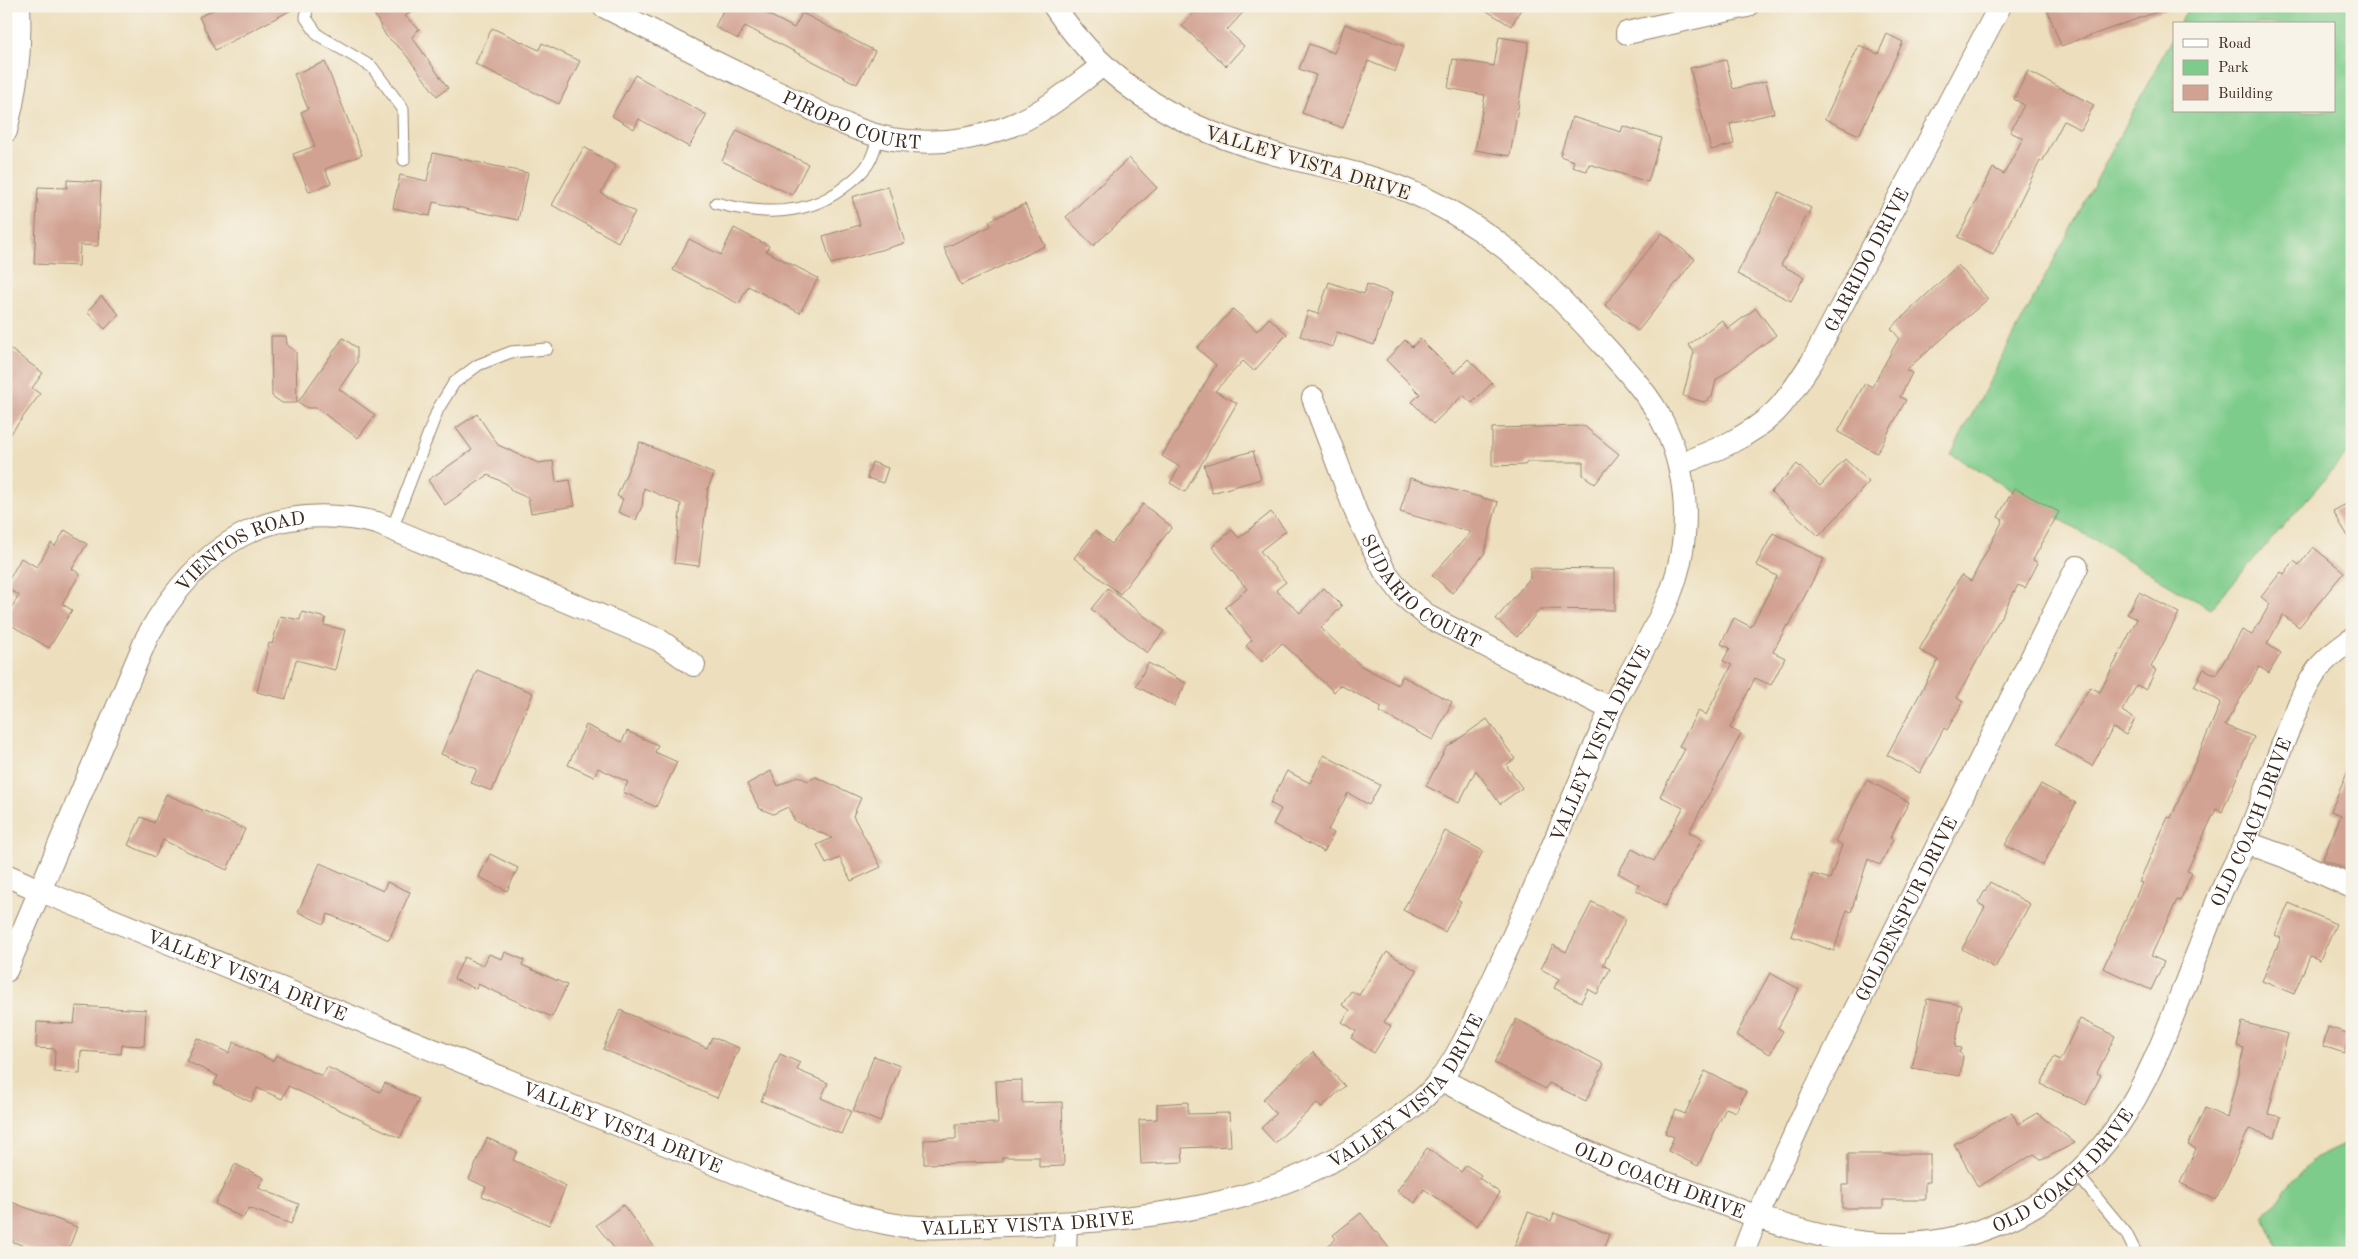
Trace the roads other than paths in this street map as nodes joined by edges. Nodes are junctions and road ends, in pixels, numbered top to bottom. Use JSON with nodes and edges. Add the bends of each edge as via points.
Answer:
{"nodes":[{"id":1,"x":19,"y":6,"type":"edge"},
{"id":2,"x":307,"y":6,"type":"edge"},
{"id":3,"x":603,"y":6,"type":"edge"},
{"id":4,"x":1054,"y":6,"type":"edge"},
{"id":5,"x":1747,"y":6,"type":"edge"},
{"id":6,"x":2000,"y":6,"type":"edge"},
{"id":7,"x":1627,"y":33,"type":"dead end"},
{"id":8,"x":1103,"y":65,"type":"junction"},
{"id":9,"x":6,"y":131,"type":"edge"},
{"id":10,"x":879,"y":135,"type":"junction"},
{"id":11,"x":404,"y":160,"type":"dead end"},
{"id":12,"x":716,"y":203,"type":"dead end"},
{"id":13,"x":547,"y":349,"type":"dead end"},
{"id":14,"x":1314,"y":398,"type":"dead end"},
{"id":15,"x":1680,"y":464,"type":"junction"},
{"id":16,"x":392,"y":529,"type":"junction"},
{"id":17,"x":2077,"y":567,"type":"dead end"},
{"id":18,"x":2352,"y":639,"type":"edge"},
{"id":19,"x":694,"y":665,"type":"dead end"},
{"id":20,"x":1611,"y":709,"type":"junction"},
{"id":21,"x":2245,"y":842,"type":"junction"},
{"id":22,"x":6,"y":875,"type":"edge"},
{"id":23,"x":2352,"y":887,"type":"edge"},
{"id":24,"x":41,"y":891,"type":"junction"},
{"id":25,"x":6,"y":971,"type":"edge"},
{"id":26,"x":1440,"y":1078,"type":"junction"},
{"id":27,"x":2077,"y":1174,"type":"junction"},
{"id":28,"x":1757,"y":1217,"type":"junction"},
{"id":29,"x":1066,"y":1223,"type":"junction"},
{"id":30,"x":1065,"y":1253,"type":"edge"},
{"id":31,"x":1742,"y":1253,"type":"edge"},
{"id":32,"x":2136,"y":1253,"type":"edge"}],
"edges":[{"from":1,"to":9,"type":"street","via":[[18,75]]},
{"from":2,"to":11,"type":"lane","via":[[306,18],[318,35],[372,67],[403,109]]},
{"from":3,"to":10,"type":"street","name":"PIROPO COURT","via":[[839,122]]},
{"from":4,"to":8,"type":"street","name":"VALLEY VISTA DRIVE"},
{"from":5,"to":7,"type":"street"},
{"from":6,"to":15,"type":"street","name":"GARRIDO DRIVE","via":[[1807,370],[1784,402],[1763,422],[1710,453]]},
{"from":8,"to":10,"type":"street","name":"PIROPO COURT","via":[[1044,109],[983,135],[938,142]]},
{"from":8,"to":15,"type":"street","name":"VALLEY VISTA DRIVE","via":[[1142,98],[1192,126],[1275,154],[1358,173],[1398,187],[1475,226],[1517,256],[1551,288],[1623,367],[1658,412]]},
{"from":10,"to":12,"type":"lane","via":[[862,172],[821,203],[803,209],[757,211]]},
{"from":13,"to":16,"type":"lane","via":[[511,352],[478,364],[454,383],[438,409]]},
{"from":14,"to":20,"type":"street","name":"SUDARIO COURT","via":[[1357,515],[1384,570],[1404,596],[1428,616]]},
{"from":15,"to":20,"type":"street","name":"VALLEY VISTA DRIVE","via":[[1685,527],[1677,574],[1659,618]]},
{"from":16,"to":19,"type":"street","name":"VIENTOS ROAD","via":[[653,636]]},
{"from":16,"to":24,"type":"street","name":"VIENTOS ROAD","via":[[336,516],[275,522],[231,541],[194,570],[165,605],[147,636]]},
{"from":17,"to":28,"type":"street","name":"GOLDENSPUR DRIVE","via":[[1817,1088]]},
{"from":18,"to":21,"type":"street","name":"OLD COACH DRIVE","via":[[2331,654],[2305,690]]},
{"from":20,"to":26,"type":"street","name":"VALLEY VISTA DRIVE","via":[[1470,1029]]},
{"from":21,"to":23,"type":"street"},
{"from":21,"to":27,"type":"street","name":"OLD COACH DRIVE","via":[[2222,888],[2151,1068],[2119,1125]]},
{"from":22,"to":24,"type":"street","name":"VALLEY VISTA DRIVE"},
{"from":24,"to":25,"type":"street","name":"VIENTOS ROAD"},
{"from":24,"to":29,"type":"street","name":"VALLEY VISTA DRIVE","via":[[840,1212],[905,1226]]},
{"from":26,"to":28,"type":"street","name":"OLD COACH DRIVE","via":[[1530,1125],[1607,1160]]},
{"from":26,"to":29,"type":"street","name":"VALLEY VISTA DRIVE","via":[[1397,1119],[1369,1138],[1318,1169],[1283,1183],[1185,1211]]},
{"from":27,"to":28,"type":"street","name":"OLD COACH DRIVE","via":[[2032,1210],[2005,1223],[1938,1240],[1872,1243],[1839,1239]]},
{"from":27,"to":32,"type":"lane","via":[[2126,1233]]},
{"from":28,"to":31,"type":"street","name":"GOLDENSPUR DRIVE"},
{"from":29,"to":30,"type":"street"}]}
